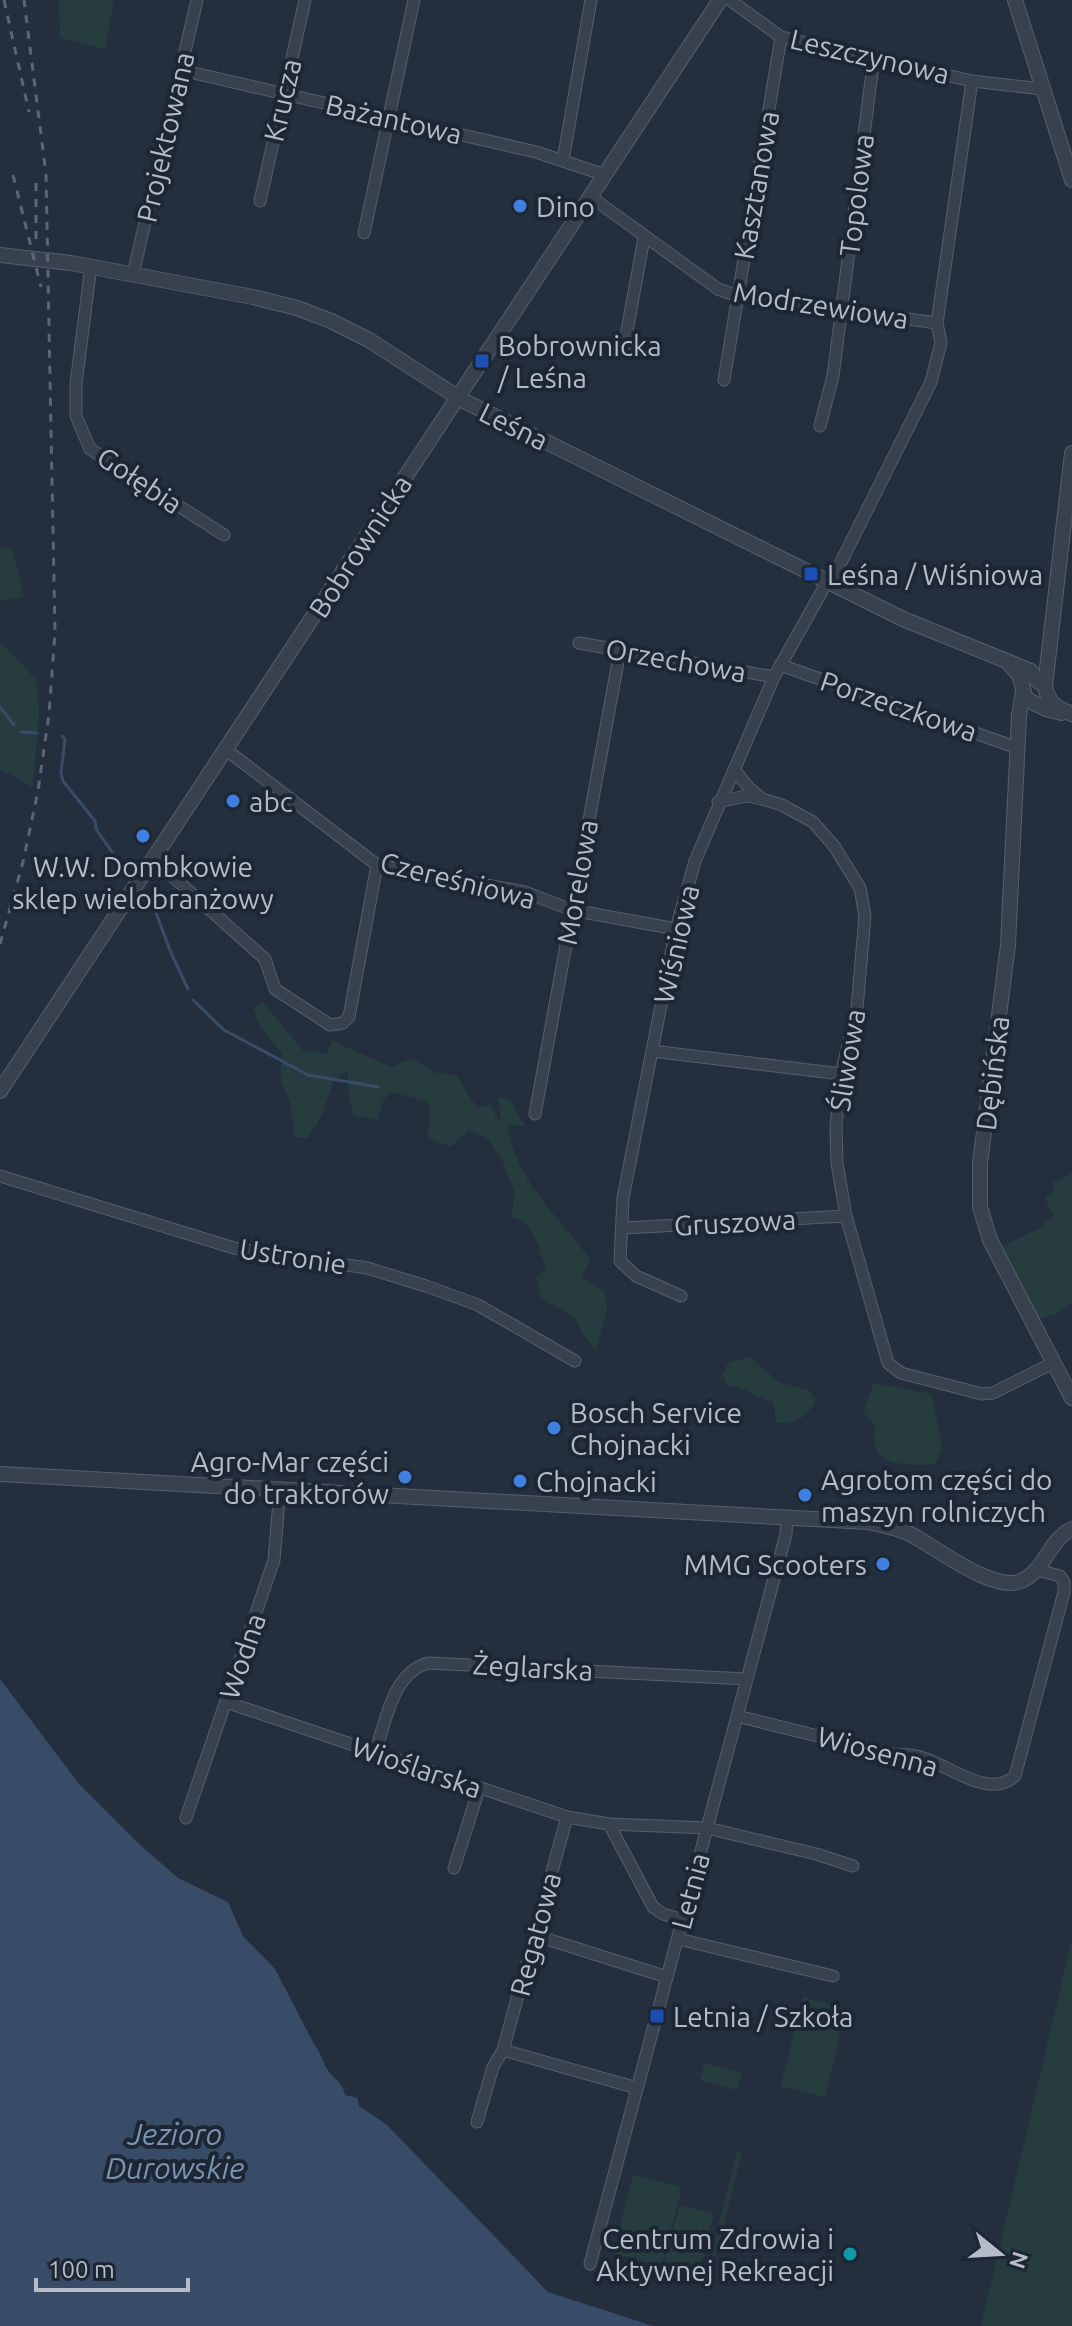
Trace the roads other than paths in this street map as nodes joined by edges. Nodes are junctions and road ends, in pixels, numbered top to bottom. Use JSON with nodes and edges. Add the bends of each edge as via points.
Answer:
{"nodes":[{"id":1,"x":197,"y":0,"type":"edge"},
{"id":2,"x":305,"y":0,"type":"edge"},
{"id":3,"x":414,"y":0,"type":"edge"},
{"id":4,"x":591,"y":0,"type":"edge"},
{"id":5,"x":720,"y":0,"type":"edge"},
{"id":6,"x":730,"y":0,"type":"edge"},
{"id":7,"x":1015,"y":0,"type":"edge"},
{"id":8,"x":781,"y":37,"type":"junction"},
{"id":9,"x":874,"y":57,"type":"junction"},
{"id":10,"x":181,"y":70,"type":"junction"},
{"id":11,"x":972,"y":81,"type":"junction"},
{"id":12,"x":1043,"y":89,"type":"junction"},
{"id":13,"x":284,"y":93,"type":"junction"},
{"id":14,"x":389,"y":118,"type":"junction"},
{"id":15,"x":563,"y":160,"type":"junction"},
{"id":16,"x":605,"y":175,"type":"junction"},
{"id":17,"x":1072,"y":180,"type":"edge"},
{"id":18,"x":591,"y":197,"type":"junction"},
{"id":19,"x":260,"y":201,"type":"dead end"},
{"id":20,"x":364,"y":233,"type":"dead end"},
{"id":21,"x":644,"y":238,"type":"junction"},
{"id":22,"x":0,"y":255,"type":"edge"},
{"id":23,"x":91,"y":266,"type":"junction"},
{"id":24,"x":133,"y":274,"type":"junction"},
{"id":25,"x":738,"y":296,"type":"junction"},
{"id":26,"x":841,"y":309,"type":"junction"},
{"id":27,"x":937,"y":323,"type":"junction"},
{"id":28,"x":624,"y":347,"type":"dead end"},
{"id":29,"x":724,"y":380,"type":"dead end"},
{"id":30,"x":457,"y":398,"type":"junction"},
{"id":31,"x":820,"y":426,"type":"dead end"},
{"id":32,"x":1072,"y":453,"type":"edge"},
{"id":33,"x":224,"y":535,"type":"dead end"},
{"id":34,"x":827,"y":582,"type":"junction"},
{"id":35,"x":579,"y":643,"type":"dead end"},
{"id":36,"x":620,"y":651,"type":"junction"},
{"id":37,"x":780,"y":665,"type":"junction"},
{"id":38,"x":774,"y":677,"type":"junction"},
{"id":39,"x":1035,"y":690,"type":"junction"},
{"id":40,"x":1072,"y":714,"type":"edge"},
{"id":41,"x":1018,"y":748,"type":"junction"},
{"id":42,"x":225,"y":749,"type":"junction"},
{"id":43,"x":734,"y":769,"type":"junction"},
{"id":44,"x":762,"y":799,"type":"junction"},
{"id":45,"x":718,"y":802,"type":"junction"},
{"id":46,"x":153,"y":859,"type":"junction"},
{"id":47,"x":377,"y":865,"type":"junction"},
{"id":48,"x":572,"y":910,"type":"junction"},
{"id":49,"x":676,"y":929,"type":"junction"},
{"id":50,"x":652,"y":1051,"type":"junction"},
{"id":51,"x":841,"y":1074,"type":"junction"},
{"id":52,"x":0,"y":1091,"type":"edge"},
{"id":53,"x":535,"y":1114,"type":"dead end"},
{"id":54,"x":0,"y":1176,"type":"edge"},
{"id":55,"x":846,"y":1216,"type":"junction"},
{"id":56,"x":623,"y":1228,"type":"junction"},
{"id":57,"x":681,"y":1296,"type":"dead end"},
{"id":58,"x":575,"y":1361,"type":"dead end"},
{"id":59,"x":1053,"y":1363,"type":"junction"},
{"id":60,"x":1072,"y":1398,"type":"edge"},
{"id":61,"x":0,"y":1474,"type":"edge"},
{"id":62,"x":280,"y":1490,"type":"junction"},
{"id":63,"x":787,"y":1517,"type":"junction"},
{"id":64,"x":1072,"y":1529,"type":"edge"},
{"id":65,"x":1037,"y":1570,"type":"junction"},
{"id":66,"x":747,"y":1679,"type":"junction"},
{"id":67,"x":226,"y":1702,"type":"junction"},
{"id":68,"x":737,"y":1716,"type":"junction"},
{"id":69,"x":375,"y":1753,"type":"junction"},
{"id":70,"x":479,"y":1789,"type":"junction"},
{"id":71,"x":567,"y":1817,"type":"junction"},
{"id":72,"x":186,"y":1818,"type":"dead end"},
{"id":73,"x":609,"y":1824,"type":"junction"},
{"id":74,"x":707,"y":1828,"type":"junction"},
{"id":75,"x":853,"y":1866,"type":"dead end"},
{"id":76,"x":454,"y":1868,"type":"dead end"},
{"id":77,"x":683,"y":1920,"type":"junction"},
{"id":78,"x":534,"y":1935,"type":"junction"},
{"id":79,"x":678,"y":1939,"type":"junction"},
{"id":80,"x":833,"y":1976,"type":"dead end"},
{"id":81,"x":667,"y":1977,"type":"junction"},
{"id":82,"x":503,"y":2050,"type":"junction"},
{"id":83,"x":637,"y":2088,"type":"junction"},
{"id":84,"x":477,"y":2122,"type":"dead end"},
{"id":85,"x":590,"y":2264,"type":"dead end"}],
"edges":[{"from":1,"to":10,"type":"street","name":"Projektowana"},
{"from":2,"to":13,"type":"street","name":"Krucza"},
{"from":3,"to":14,"type":"street"},
{"from":4,"to":15,"type":"street"},
{"from":5,"to":16,"type":"street","name":"Bobrownicka"},
{"from":6,"to":8,"type":"street","name":"Leszczynowa"},
{"from":7,"to":12,"type":"street"},
{"from":8,"to":9,"type":"street","name":"Leszczynowa"},
{"from":8,"to":25,"type":"street","name":"Kasztanowa"},
{"from":9,"to":11,"type":"street","name":"Leszczynowa"},
{"from":9,"to":26,"type":"street","name":"Topolowa"},
{"from":10,"to":13,"type":"street","name":"Bażantowa"},
{"from":10,"to":24,"type":"street","name":"Projektowana"},
{"from":11,"to":12,"type":"street","name":"Leszczynowa"},
{"from":11,"to":27,"type":"street","name":"Leszczynowa"},
{"from":12,"to":17,"type":"street"},
{"from":13,"to":14,"type":"street","name":"Bażantowa"},
{"from":13,"to":19,"type":"street","name":"Krucza"},
{"from":14,"to":15,"type":"street","name":"Bażantowa"},
{"from":14,"to":20,"type":"street"},
{"from":15,"to":16,"type":"street","name":"Bażantowa"},
{"from":16,"to":18,"type":"street","name":"Bobrownicka"},
{"from":18,"to":21,"type":"street","name":"Modrzewiowa"},
{"from":18,"to":30,"type":"street","name":"Bobrownicka"},
{"from":21,"to":25,"type":"street","name":"Modrzewiowa","via":[[718,289]]},
{"from":21,"to":28,"type":"street"},
{"from":22,"to":23,"type":"street","name":"Leśna"},
{"from":23,"to":24,"type":"street","name":"Leśna"},
{"from":23,"to":33,"type":"street","name":"Gołębia","via":[[76,384],[76,416],[90,449]]},
{"from":24,"to":30,"type":"street","name":"Leśna","via":[[320,316],[369,340]]},
{"from":25,"to":26,"type":"street","name":"Modrzewiowa"},
{"from":25,"to":29,"type":"street","name":"Kasztanowa"},
{"from":26,"to":27,"type":"street","name":"Modrzewiowa"},
{"from":26,"to":31,"type":"street","name":"Topolowa"},
{"from":27,"to":34,"type":"street","name":"Leszczynowa","via":[[941,343],[931,382]]},
{"from":30,"to":34,"type":"street","name":"Leśna"},
{"from":30,"to":42,"type":"street","name":"Bobrownicka"},
{"from":32,"to":39,"type":"street","via":[[1048,649]]},
{"from":34,"to":37,"type":"street","name":"Wiśniowa"},
{"from":34,"to":39,"type":"street","name":"Leśna","via":[[1009,664]]},
{"from":35,"to":36,"type":"street","name":"Orzechowa"},
{"from":36,"to":38,"type":"street","name":"Orzechowa"},
{"from":36,"to":48,"type":"street","name":"Morelowa"},
{"from":37,"to":38,"type":"street","name":"Wiśniowa"},
{"from":37,"to":41,"type":"street","name":"Porzeczkowa"},
{"from":38,"to":43,"type":"street","name":"Wiśniowa"},
{"from":39,"to":40,"type":"street","via":[[1046,709]]},
{"from":39,"to":41,"type":"street","name":"Dębińska","via":[[1020,726]]},
{"from":41,"to":59,"type":"street","name":"Dębińska","via":[[1008,945],[978,1195],[994,1250]]},
{"from":42,"to":46,"type":"street","name":"Bobrownicka"},
{"from":42,"to":47,"type":"street","name":"Czereśniowa"},
{"from":43,"to":44,"type":"street","name":"Śliwowa"},
{"from":43,"to":45,"type":"street","name":"Wiśniowa"},
{"from":44,"to":45,"type":"street","name":"Śliwowa","via":[[747,796]]},
{"from":44,"to":51,"type":"street","name":"Śliwowa","via":[[813,822],[860,888],[865,916],[857,1008]]},
{"from":45,"to":49,"type":"street","name":"Wiśniowa"},
{"from":46,"to":47,"type":"street","via":[[265,959],[275,989],[330,1025],[349,1017]]},
{"from":46,"to":52,"type":"street","name":"Bobrownicka"},
{"from":47,"to":48,"type":"street","name":"Czereśniowa","via":[[525,892]]},
{"from":48,"to":49,"type":"street","name":"Czereśniowa"},
{"from":48,"to":53,"type":"street","name":"Morelowa"},
{"from":49,"to":50,"type":"street","name":"Wiśniowa"},
{"from":50,"to":51,"type":"street"},
{"from":50,"to":56,"type":"street","name":"Wiśniowa","via":[[623,1198]]},
{"from":51,"to":55,"type":"street","name":"Śliwowa","via":[[837,1163]]},
{"from":54,"to":58,"type":"street","name":"Ustronie","via":[[234,1248],[367,1268],[426,1286],[478,1305]]},
{"from":55,"to":56,"type":"street","name":"Gruszowa"},
{"from":55,"to":59,"type":"street","name":"Śliwowa","via":[[888,1363],[901,1373],[982,1394]]},
{"from":56,"to":57,"type":"street","name":"Wiśniowa","via":[[620,1261],[636,1276]]},
{"from":59,"to":60,"type":"street","name":"Dębińska"},
{"from":61,"to":62,"type":"street"},
{"from":62,"to":63,"type":"street"},
{"from":62,"to":67,"type":"street","name":"Wodna","via":[[274,1560]]},
{"from":63,"to":65,"type":"street","via":[[896,1528],[1000,1583],[1019,1582]]},
{"from":63,"to":66,"type":"street","name":"Letnia"},
{"from":64,"to":65,"type":"street"},
{"from":65,"to":68,"type":"street","name":"Wiosenna","via":[[1060,1576],[1064,1592],[1015,1776],[1006,1784],[995,1786],[917,1756]]},
{"from":66,"to":68,"type":"street","name":"Letnia"},
{"from":66,"to":69,"type":"street","name":"Żeglarska","via":[[428,1663],[410,1671],[401,1683]]},
{"from":67,"to":69,"type":"street","name":"Wioślarska"},
{"from":67,"to":72,"type":"street","name":"Wodna"},
{"from":68,"to":74,"type":"street","name":"Letnia"},
{"from":69,"to":70,"type":"street","name":"Wioślarska"},
{"from":70,"to":71,"type":"street","name":"Wioślarska"},
{"from":70,"to":76,"type":"street"},
{"from":71,"to":73,"type":"street","name":"Wioślarska"},
{"from":71,"to":78,"type":"street","name":"Regatowa"},
{"from":73,"to":74,"type":"street","name":"Wioślarska"},
{"from":73,"to":77,"type":"street","via":[[653,1907]]},
{"from":74,"to":75,"type":"street","name":"Wioślarska"},
{"from":74,"to":77,"type":"street","name":"Letnia"},
{"from":77,"to":79,"type":"street","name":"Letnia"},
{"from":78,"to":81,"type":"street"},
{"from":78,"to":82,"type":"street","name":"Regatowa"},
{"from":79,"to":80,"type":"street"},
{"from":79,"to":81,"type":"street","name":"Letnia"},
{"from":81,"to":83,"type":"street","name":"Letnia"},
{"from":82,"to":83,"type":"street"},
{"from":82,"to":84,"type":"street","name":"Regatowa"},
{"from":83,"to":85,"type":"street","name":"Letnia"}]}
